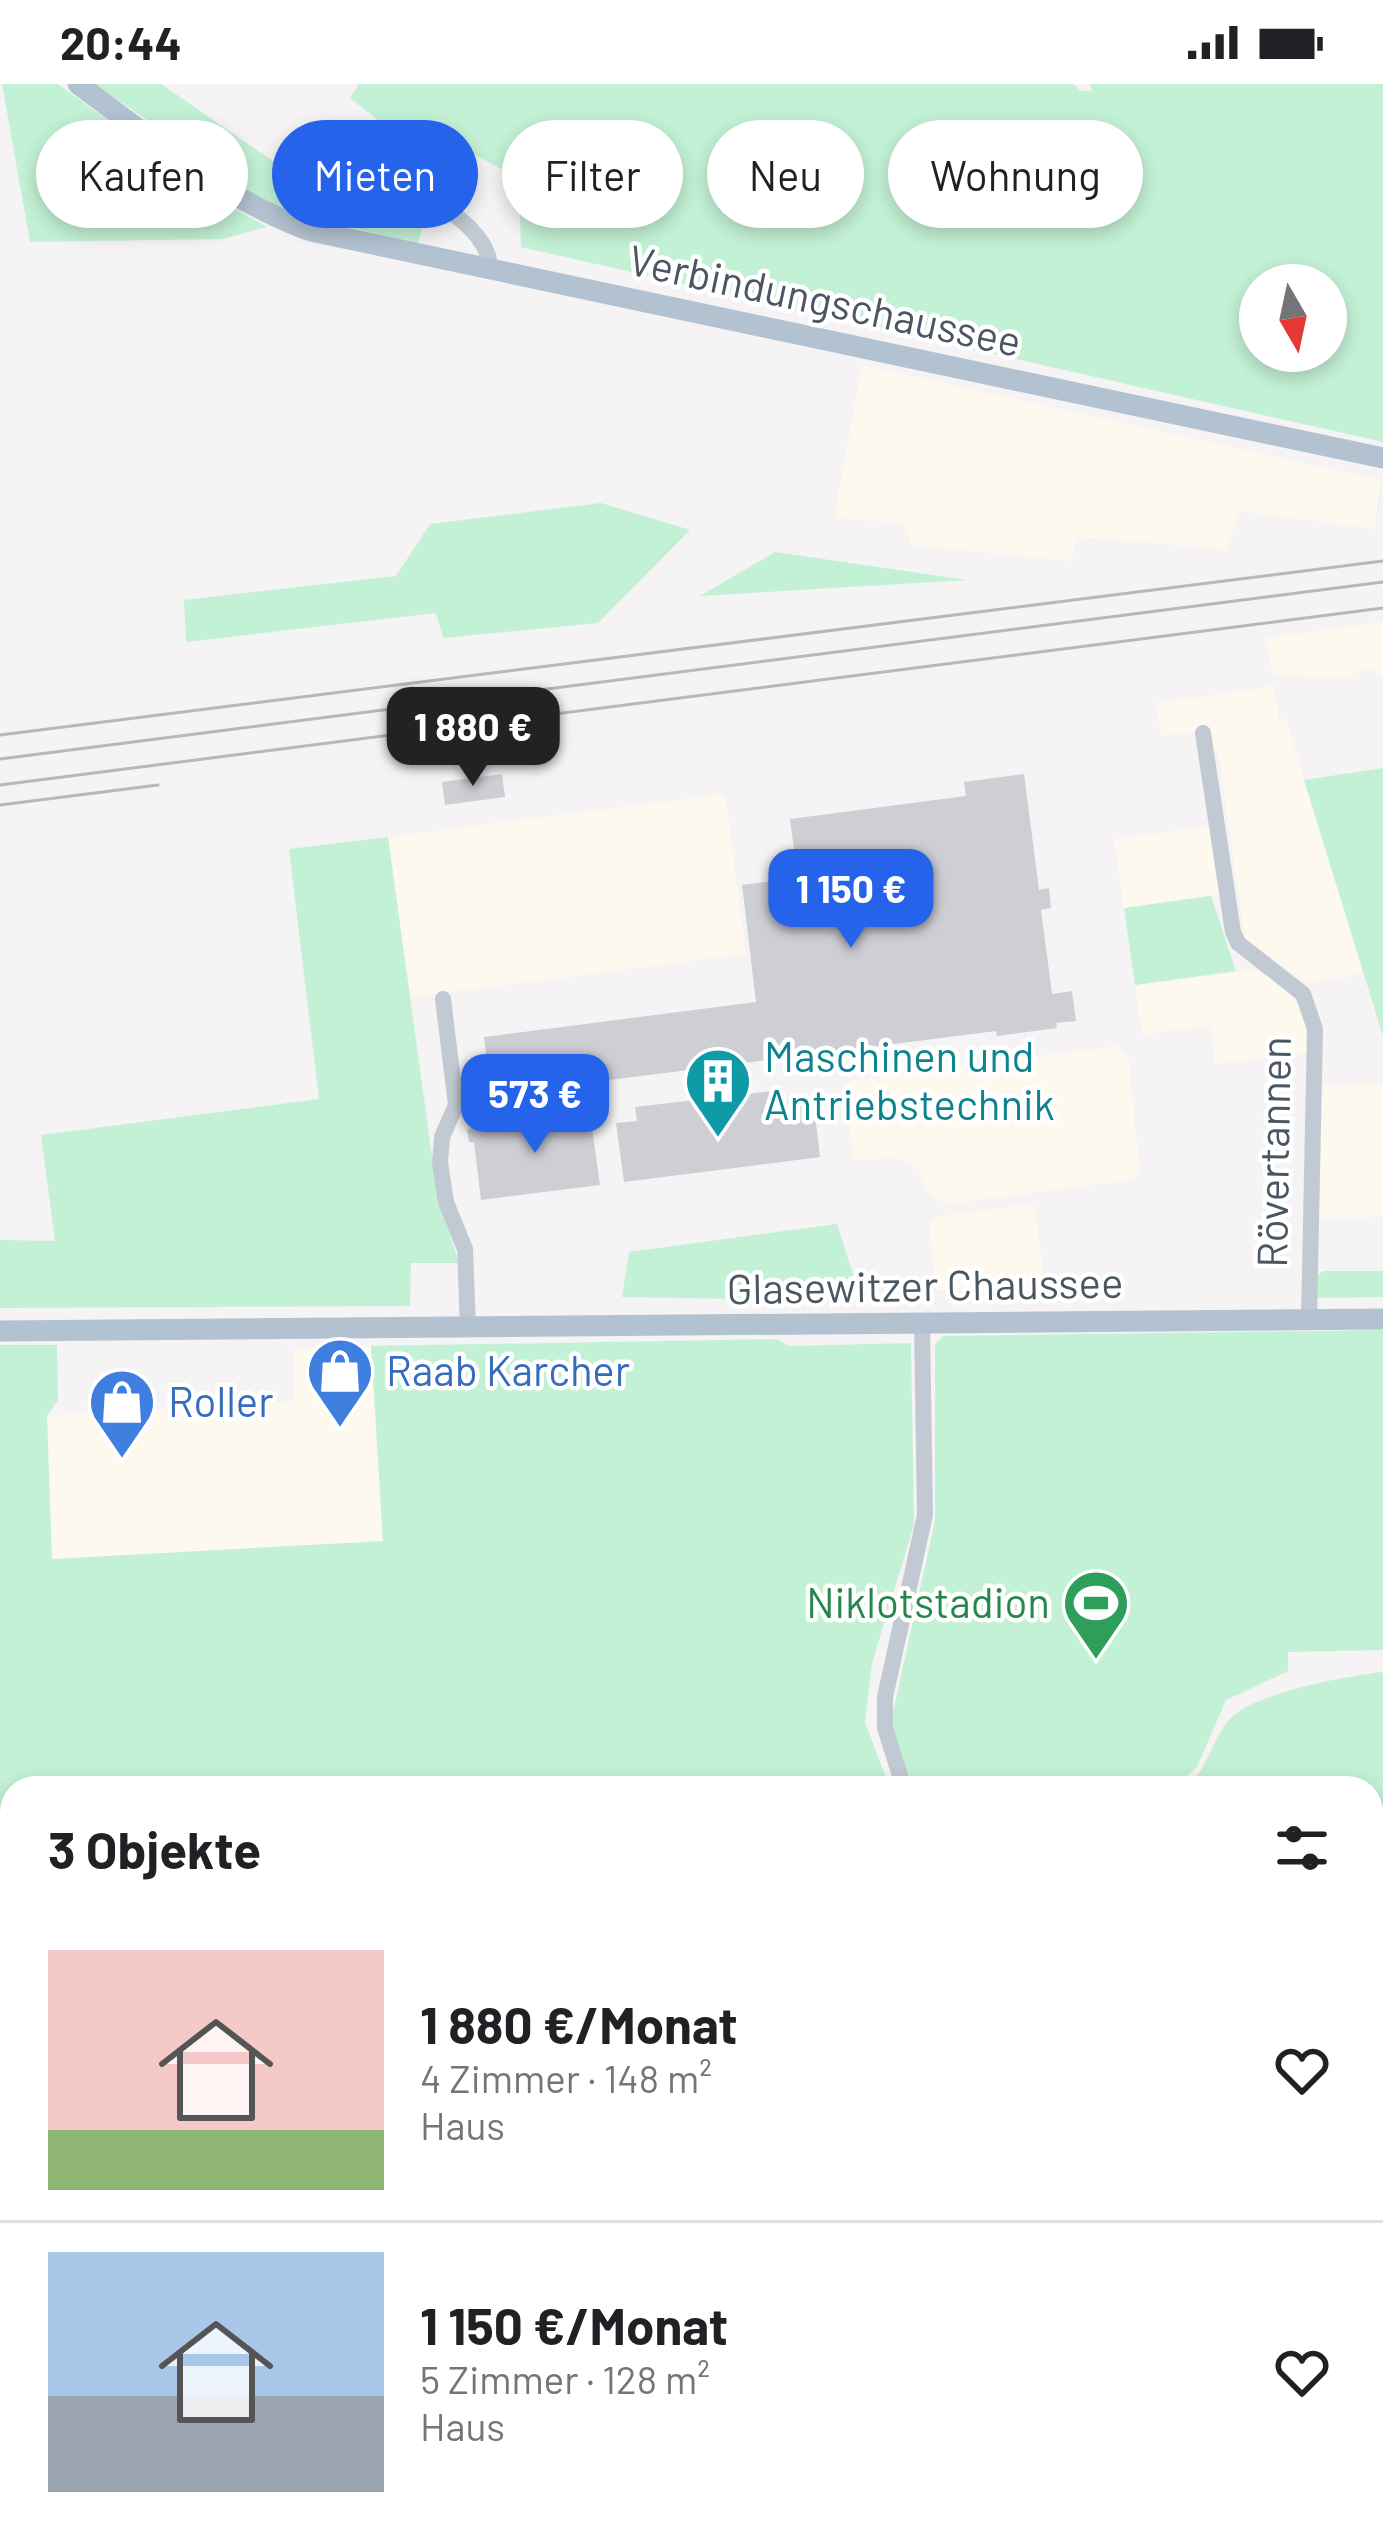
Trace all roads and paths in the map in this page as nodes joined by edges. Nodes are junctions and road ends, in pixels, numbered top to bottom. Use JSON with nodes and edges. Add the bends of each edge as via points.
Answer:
{"nodes":[{"id":1,"x":77,"y":84,"type":"edge"},
{"id":2,"x":272,"y":215,"type":"edge"},
{"id":3,"x":304,"y":228,"type":"edge"},
{"id":4,"x":471,"y":228,"type":"edge"},
{"id":5,"x":490,"y":271,"type":"junction"},
{"id":6,"x":1383,"y":458,"type":"edge"},
{"id":7,"x":1203,"y":733,"type":"dead end"},
{"id":8,"x":442,"y":999,"type":"dead end"},
{"id":9,"x":1383,"y":1319,"type":"edge"},
{"id":10,"x":1309,"y":1320,"type":"junction"},
{"id":11,"x":922,"y":1325,"type":"junction"},
{"id":12,"x":468,"y":1329,"type":"junction"},
{"id":13,"x":0,"y":1331,"type":"edge"},
{"id":14,"x":900,"y":1776,"type":"edge"}],
"edges":[{"from":1,"to":2,"type":"main road","name":"Verbindungschaussee"},
{"from":3,"to":5,"type":"main road","name":"Verbindungschaussee"},
{"from":4,"to":5,"type":"street","via":[[489,248]]},
{"from":5,"to":6,"type":"main road","name":"Verbindungschaussee"},
{"from":7,"to":10,"type":"street","name":"Rövertannen","via":[[1238,943],[1303,994],[1315,1029]]},
{"from":8,"to":12,"type":"street","via":[[456,1105],[440,1163],[465,1249]]},
{"from":9,"to":10,"type":"main road","name":"Glasewitzer Chaussee"},
{"from":10,"to":11,"type":"main road","name":"Glasewitzer Chaussee"},
{"from":11,"to":12,"type":"main road","name":"Glasewitzer Chaussee"},
{"from":11,"to":14,"type":"street","via":[[926,1515],[885,1697]]},
{"from":12,"to":13,"type":"main road","name":"Glasewitzer Chaussee"}]}
